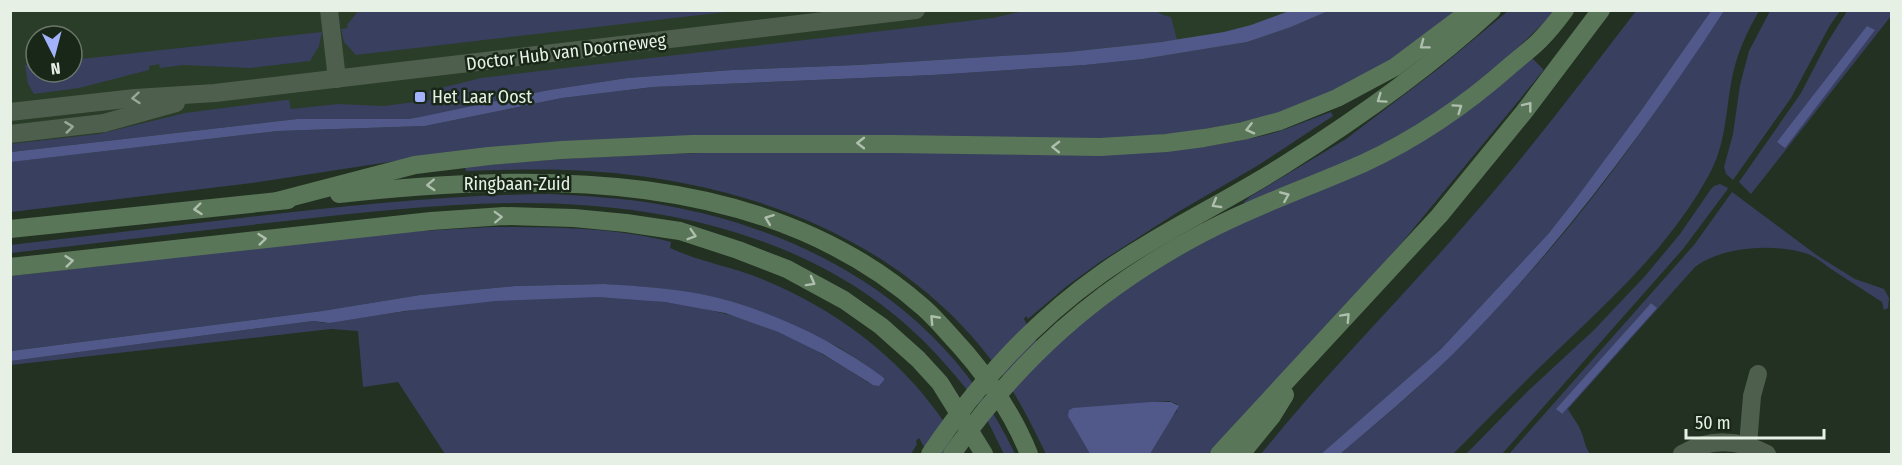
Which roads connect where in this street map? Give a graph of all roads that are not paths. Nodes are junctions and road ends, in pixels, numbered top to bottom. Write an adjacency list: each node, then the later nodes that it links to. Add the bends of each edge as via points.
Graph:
1 (329, 10): 8 (street)
2 (916, 10): 7 (street, Doctor Hub van Doorneweg)
3 (1471, 10): 12 (main road, one-way to 12, via 1395,67 1337,98 1280,121 1204,138 1100,147 692,144 562,150 415,165)
4 (1492, 10): 19 (main road, one-way to 19, via 1436,60 1345,124 1100,275 1042,322 1000,363)
5 (1565, 10): 18 (main road, one-way to 5, via 1010,379 1118,284 1202,233 1365,162 1435,124 1538,42)
6 (1601, 10): 15 (main road, one-way to 6, via 1439,216)
7 (774, 19): 8 (street, Doctor Hub van Doorneweg)
8 (337, 79): 9 (street, Doctor Hub van Doorneweg)
9 (215, 93): 10 (street, Doctor Hub van Doorneweg, one-way to 10); 11 (street, Doctor Hub van Doorneweg, one-way to 9, via 104,123)
10 (10, 112)
11 (10, 134)
12 (277, 201): 13 (main road, Ringbaan-Zuid, one-way to 13); 21 (main road, Ringbaan-Zuid, one-way to 12, via 1003,402 975,361 925,308 879,273 838,249 759,215 689,196 559,182 412,186)
13 (10, 229)
14 (10, 267): 20 (main road, Ringbaan-Zuid, one-way to 20, via 431,220 504,216 574,218 680,231 788,269 881,326 940,383)
15 (1306, 360): 22 (main road); 23 (main road, via 1272,416)
16 (1758, 374): 17 (street)
17 (1748, 445): 24 (street, via 1721,442 1692,447); 25 (street)
18 (956, 449)
19 (930, 454)
20 (984, 454)
21 (1029, 454)
22 (1219, 454)
23 (1240, 454)
24 (1682, 454)
25 (1767, 454)

